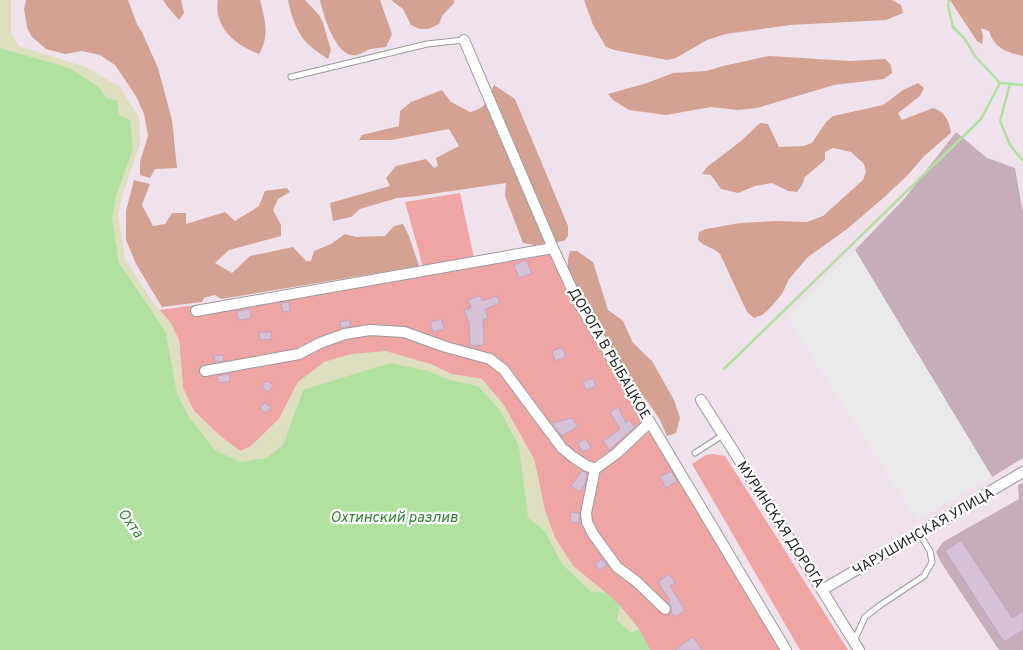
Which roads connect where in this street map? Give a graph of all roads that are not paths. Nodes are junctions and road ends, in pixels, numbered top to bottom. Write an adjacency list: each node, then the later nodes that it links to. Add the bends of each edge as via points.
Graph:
1 (464, 40): 2 (lane, via 427,44); 3 (street, ДОРОГА В РЫБАЦКОЕ)
2 (291, 77)
3 (553, 248): 4 (street); 7 (street, ДОРОГА В РЫБАЦКОЕ, via 577,300)
4 (196, 311)
5 (205, 371): 10 (street, via 299,354 345,334 370,330 404,332 490,360 504,370 562,448 573,458)
6 (701, 400): 8 (street, МУРИНСКАЯ ДОРОГА)
7 (650, 422): 10 (street); 16 (street, ДОРОГА В РЫБАЦКОЕ)
8 (724, 435): 9 (lane); 13 (street, МУРИНСКАЯ ДОРОГА)
9 (695, 453)
10 (595, 469): 14 (street, via 587,522 617,567)
11 (1023, 472): 12 (street, ЧАРУШИНСКАЯ УЛИЦА)
12 (919, 533): 13 (street, ЧАРУШИНСКАЯ УЛИЦА); 15 (lane, via 930,551 932,562 924,576 865,617)
13 (822, 590): 15 (street, МУРИНСКАЯ ДОРОГА)
14 (664, 609)
15 (857, 646)
16 (786, 650)

